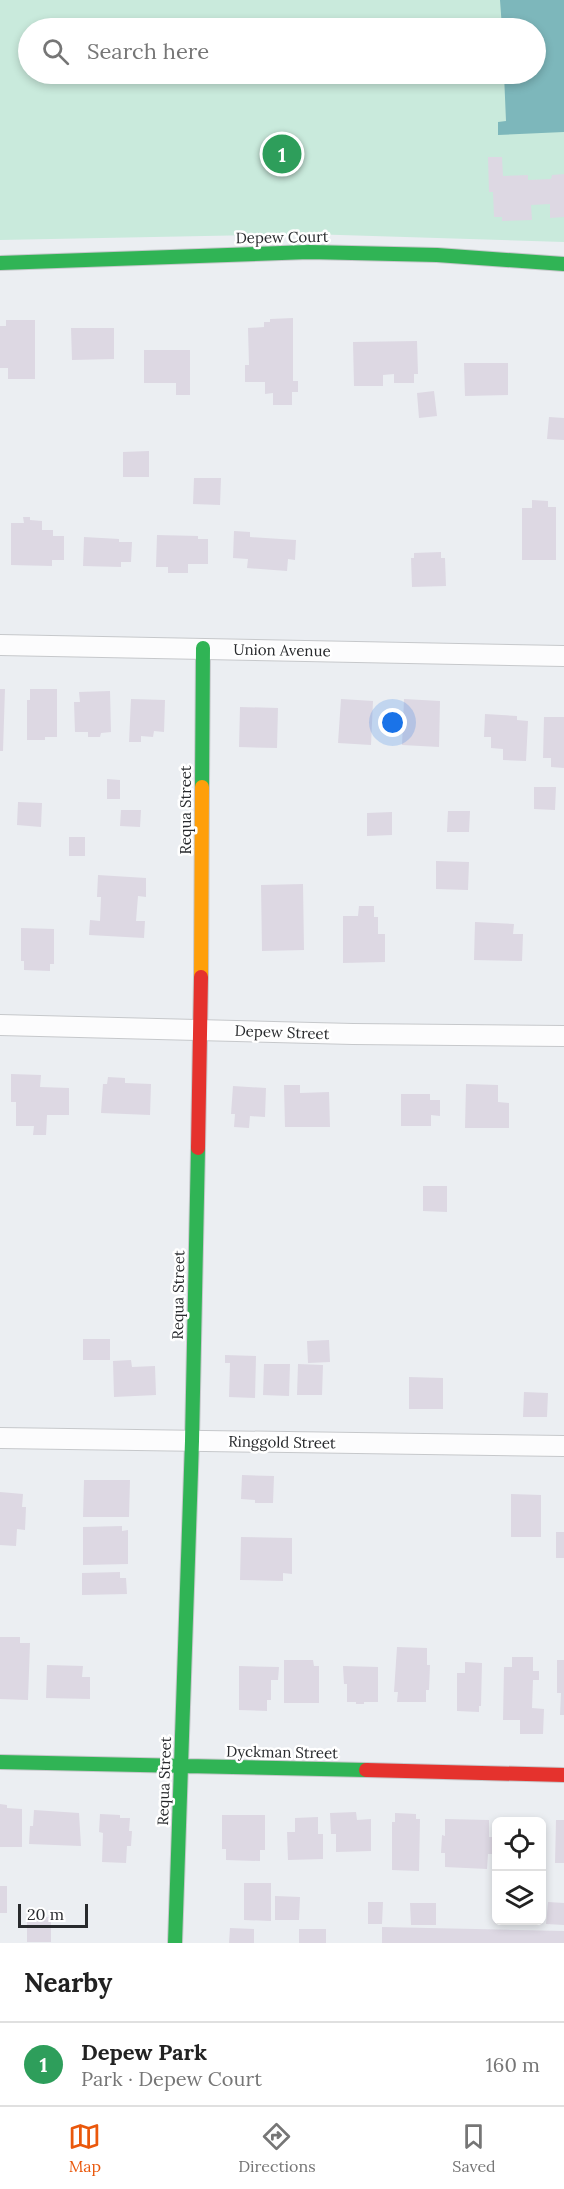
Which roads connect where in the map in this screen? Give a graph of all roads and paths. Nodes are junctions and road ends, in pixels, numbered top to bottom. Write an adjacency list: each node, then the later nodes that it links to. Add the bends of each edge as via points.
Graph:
1 (0, 263): 2 (street, Depew Court, via 309,252 437,255)
2 (564, 264)
3 (0, 645): 4 (street, Union Avenue)
4 (203, 648): 5 (street, Union Avenue); 7 (street, Requa Street)
5 (564, 656)
6 (0, 1024): 7 (street, Depew Street)
7 (201, 1029): 8 (street, Depew Street); 10 (street, Requa Street)
8 (564, 1036)
9 (0, 1438): 10 (street, Ringgold Street)
10 (192, 1441): 11 (street, Ringgold Street); 13 (street, Requa Street)
11 (564, 1446)
12 (0, 1762): 13 (street, Dyckman Street)
13 (181, 1766): 14 (street, Dyckman Street); 15 (street, Requa Street)
14 (564, 1775)
15 (175, 1943)

